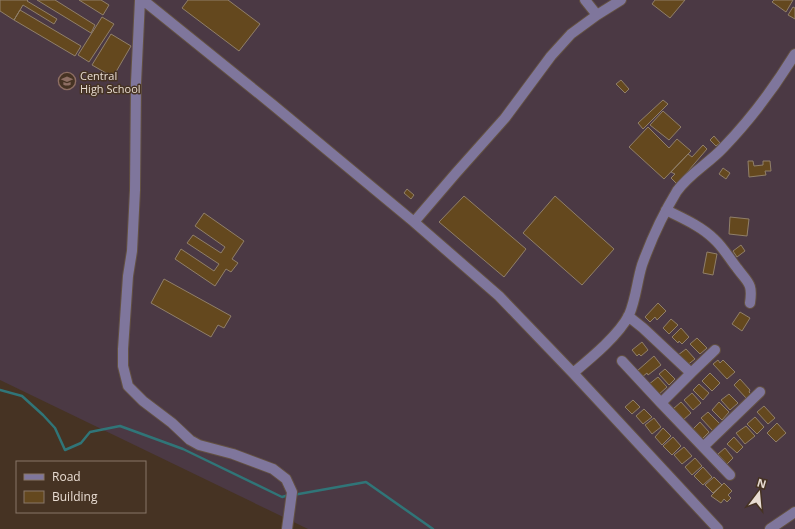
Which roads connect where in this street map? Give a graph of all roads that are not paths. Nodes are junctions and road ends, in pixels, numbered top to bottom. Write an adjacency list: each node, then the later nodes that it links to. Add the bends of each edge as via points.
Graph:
1 (141, 0): 7 (street); 19 (street, via 136,83 132,251 123,349 127,384 143,401 190,440 273,469 286,479 291,497)
2 (585, 0): 4 (street)
3 (621, 0): 4 (street)
4 (597, 15): 7 (street, via 572,34 551,56 505,118)
5 (795, 54): 6 (street, via 752,116 722,149 678,190)
6 (666, 210): 8 (street, via 715,239 747,279 750,286); 9 (street, via 642,266)
7 (414, 222): 12 (street, via 498,296)
8 (750, 303)
9 (628, 316): 12 (street, via 606,343); 13 (street)
10 (715, 350): 13 (street)
11 (622, 361): 15 (street)
12 (573, 373): 20 (street)
13 (691, 373): 15 (street)
14 (760, 392): 16 (street)
15 (661, 403): 16 (street)
16 (703, 447): 17 (street)
17 (730, 475)
18 (795, 512): 21 (street)
19 (287, 529)
20 (718, 529)
21 (770, 529)

